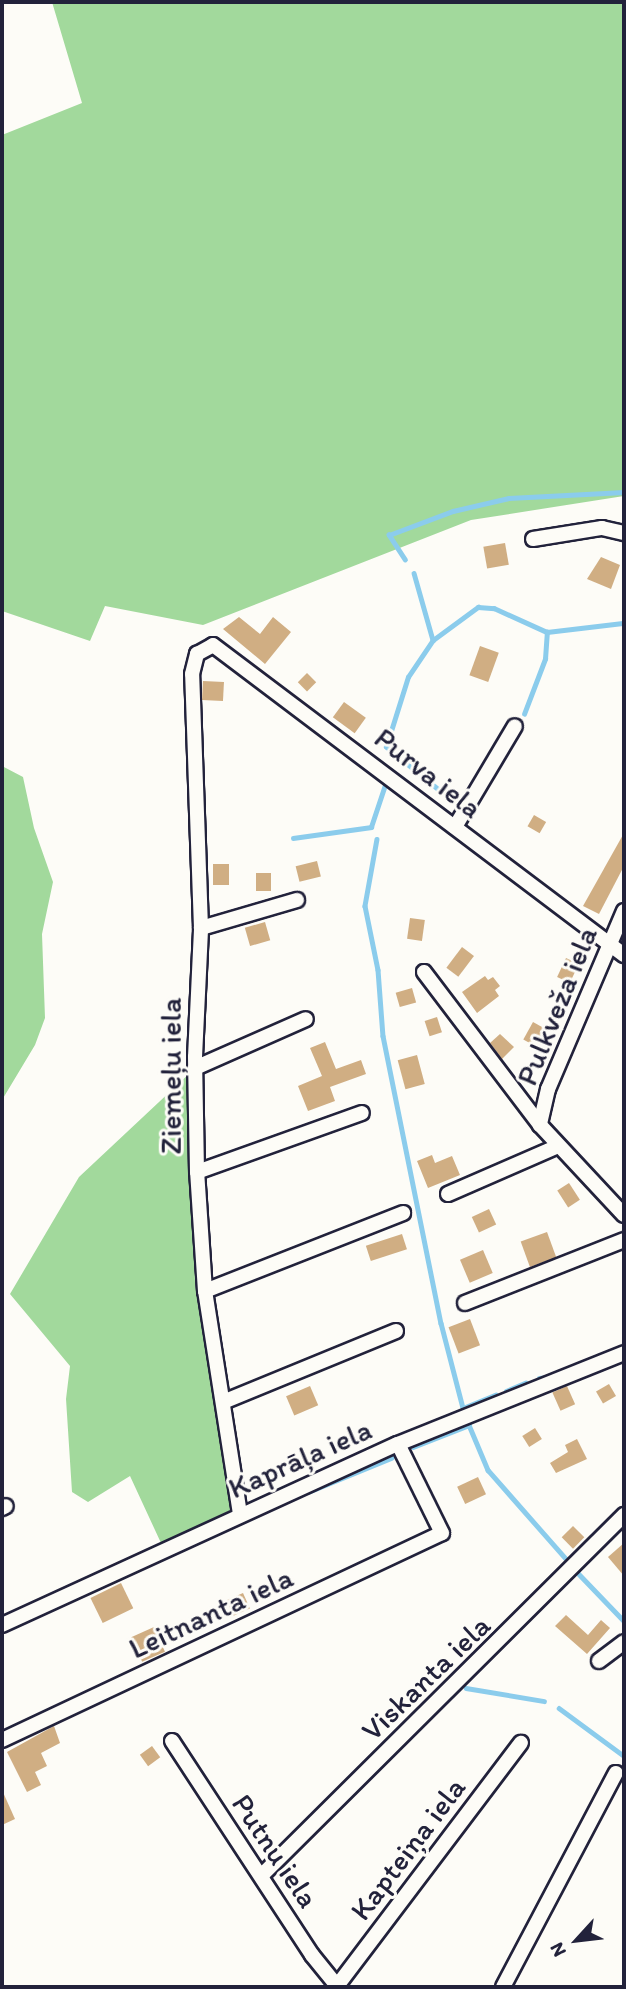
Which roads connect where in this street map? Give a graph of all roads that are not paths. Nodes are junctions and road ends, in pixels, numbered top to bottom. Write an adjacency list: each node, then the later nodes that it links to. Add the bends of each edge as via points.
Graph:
1 (624, 533): 2 (street, via 601,528)
2 (533, 539)
3 (213, 645): 5 (street, Purva iela); 8 (street, Ziemeļu iela, via 197,654 192,674)
4 (515, 726): 5 (street)
5 (455, 827): 9 (street, Purva iela)
6 (296, 900): 8 (street)
7 (624, 911): 9 (street, Pulkveža iela)
8 (201, 928): 13 (street, Ziemeļu iela)
9 (609, 946): 10 (street, Purva iela); 15 (street, Pulkveža iela, via 548,1089)
10 (624, 955)
11 (424, 972): 15 (street)
12 (306, 1019): 13 (street)
13 (195, 1068): 17 (street, Ziemeļu iela)
14 (362, 1113): 17 (street)
15 (540, 1125): 16 (street, Pulkveža iela)
16 (556, 1147): 18 (street); 20 (street, Pulkveža iela)
17 (197, 1172): 22 (street, Ziemeļu iela)
18 (448, 1194)
19 (403, 1213): 22 (street)
20 (624, 1215)
21 (624, 1240): 23 (street)
22 (205, 1291): 26 (street, Ziemeļu iela)
23 (465, 1303)
24 (396, 1331): 26 (street)
25 (624, 1353): 27 (street, Kaprāļa iela)
26 (223, 1402): 28 (street, Ziemeļu iela)
27 (398, 1444): 28 (street, Kaprāļa iela); 33 (street, Leitnanta iela, via 442,1533)
28 (240, 1514): 30 (street, Kaprāļa iela)
29 (624, 1515): 37 (street, Viskanta iela)
30 (2, 1625)
31 (624, 1642): 32 (street)
32 (599, 1661)
33 (2, 1740)
34 (172, 1741): 37 (street, Putnu iela)
35 (521, 1743): 38 (street, Kapteiņa iela)
36 (616, 1773): 39 (street)
37 (262, 1875): 38 (street, Putnu iela, via 312,1955)
38 (338, 1986)
39 (503, 1987)

